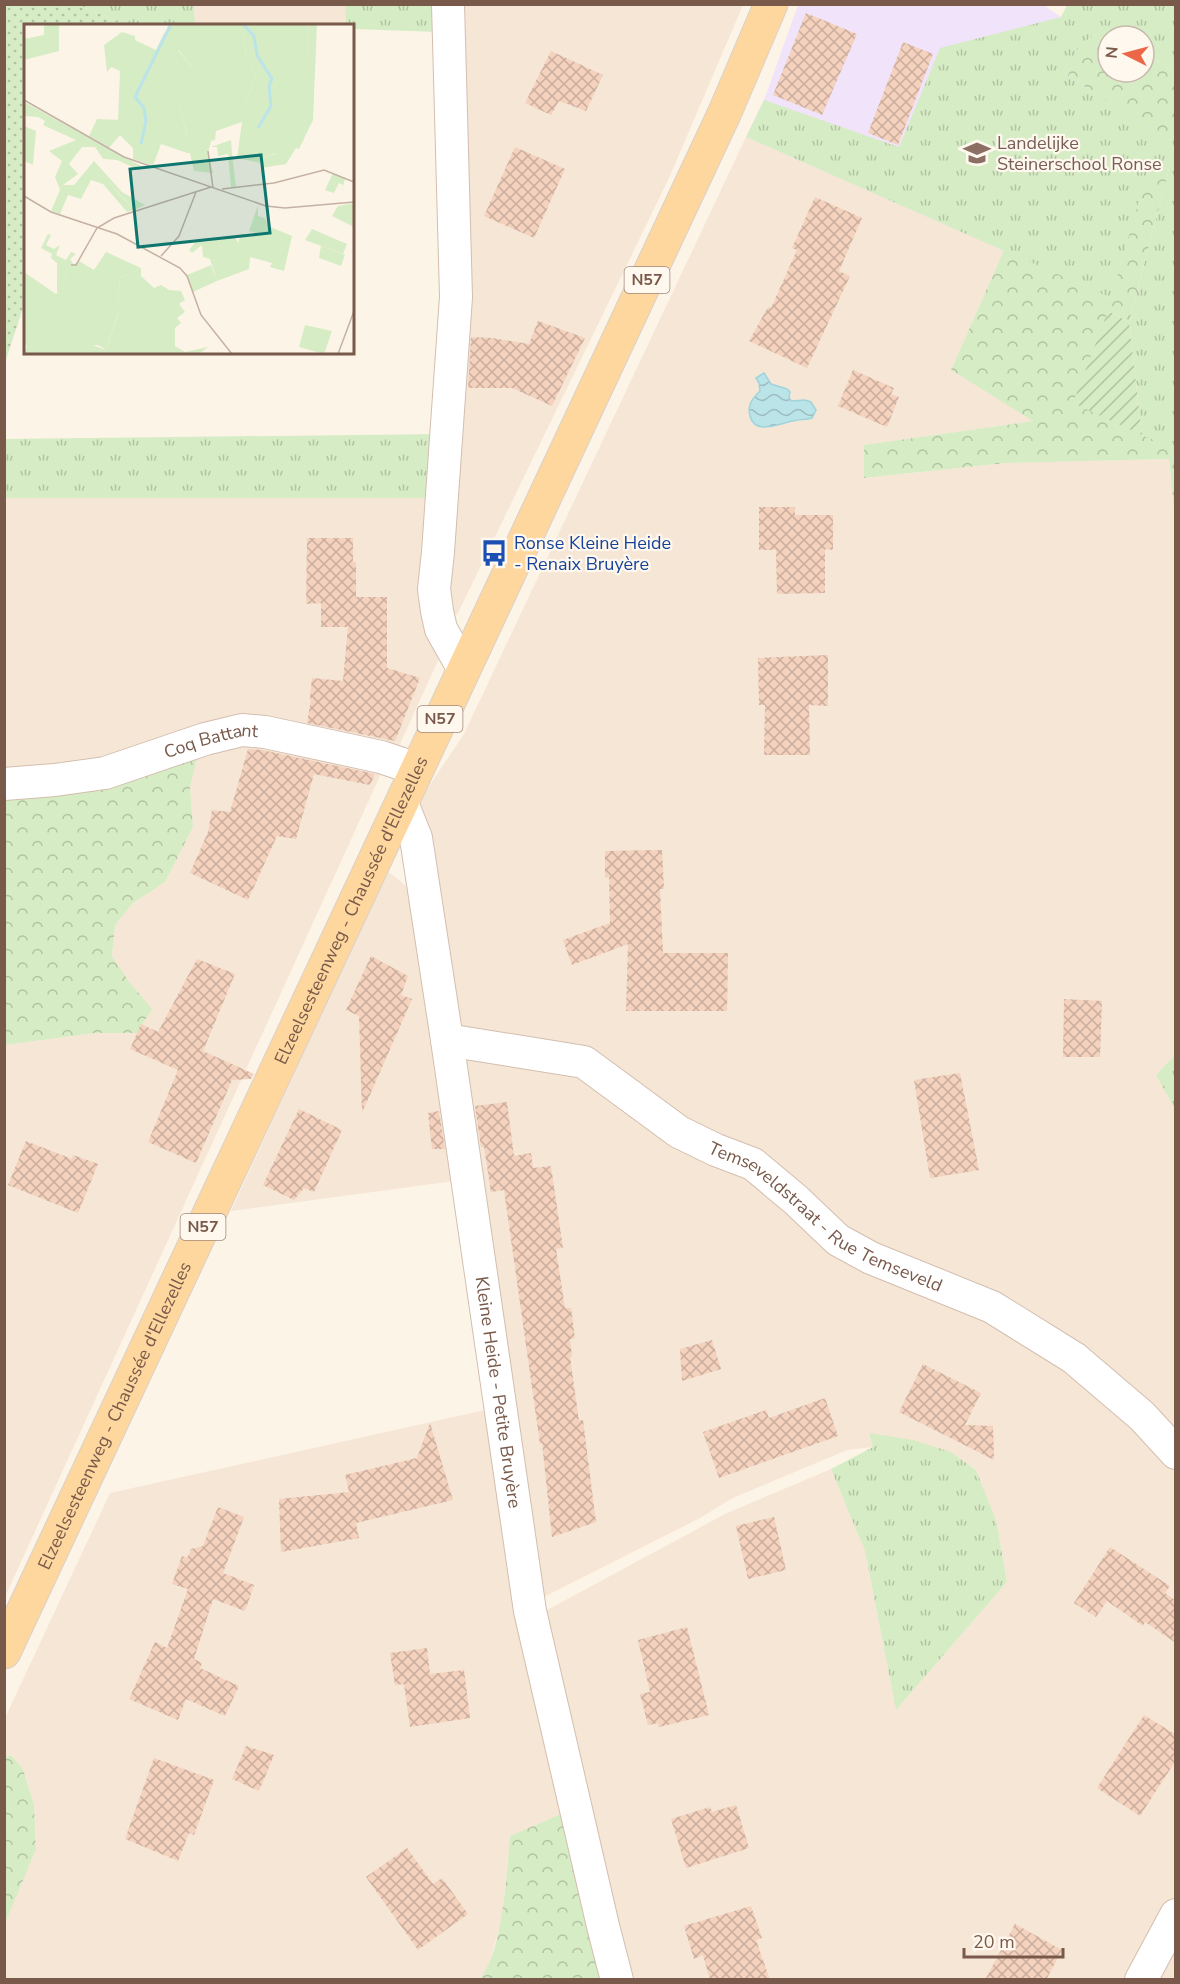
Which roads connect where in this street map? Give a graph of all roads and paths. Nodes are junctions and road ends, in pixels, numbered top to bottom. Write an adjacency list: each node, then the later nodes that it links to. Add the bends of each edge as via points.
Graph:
1 (448, 4): 3 (street, via 456,297 434,589 441,629)
2 (771, 4): 3 (main road, Elzeelsesteenweg - Chaussée d'Ellezelles / N57, via 725,112)
3 (464, 670): 4 (main road, Elzeelsesteenweg - Chaussée d'Ellezelles / N57)
4 (417, 769): 5 (street, Coq Battant, via 381,757 242,729 105,773); 6 (main road, Elzeelsesteenweg - Chaussée d'Ellezelles / N57)
5 (4, 784)
6 (402, 803): 7 (street, Kleine Heide - Petite Bruyère, via 416,838); 9 (main road, Elzeelsesteenweg - Chaussée d'Ellezelles / N57)
7 (447, 1040): 8 (street, Temseveldstraat - Rue Temseveld, via 584,1062 679,1132 753,1164 838,1240 871,1258 992,1307 1074,1358 1142,1416); 11 (street, Kleine Heide - Petite Bruyère, via 530,1611)
8 (1176, 1453)
9 (4, 1652)
10 (1176, 1915): 12 (street)
11 (617, 1980)
12 (1141, 1980)

